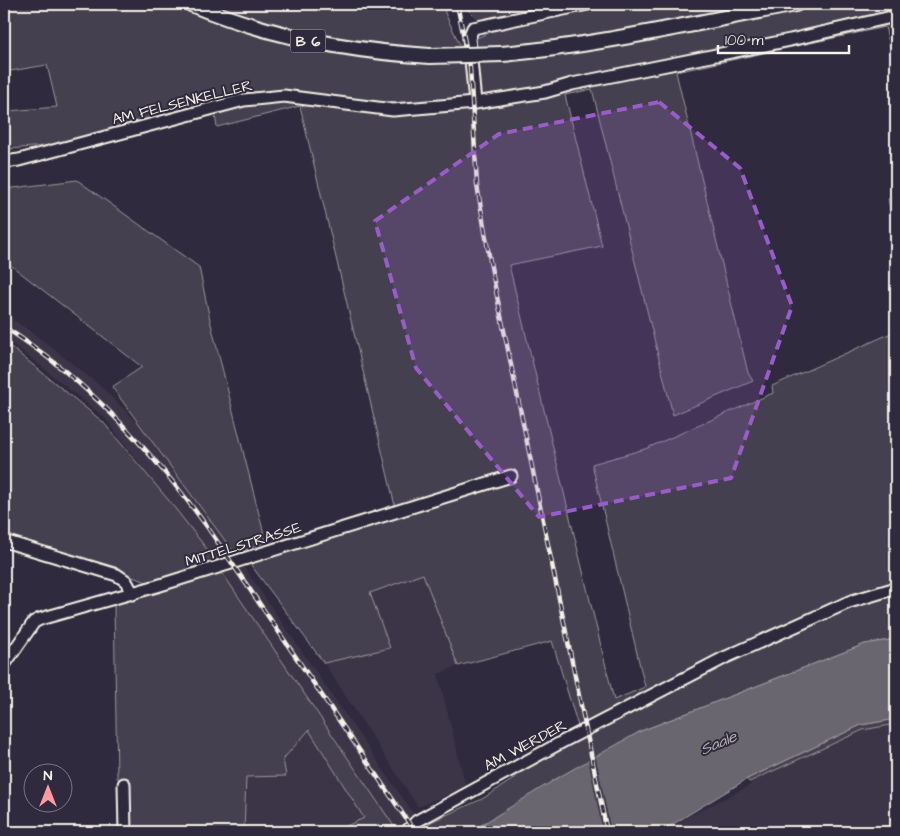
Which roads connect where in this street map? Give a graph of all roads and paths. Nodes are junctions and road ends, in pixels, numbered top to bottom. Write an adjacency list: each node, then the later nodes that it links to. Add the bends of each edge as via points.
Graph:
1 (191, 4): 3 (main road, B 6, bridge, via 263,30 312,42 430,56 543,50)
2 (588, 4): 5 (street, via 473,28 469,38)
3 (796, 4)
4 (896, 16): 5 (street, AM FELSENKELLER, via 544,92)
5 (475, 103): 6 (street, AM FELSENKELLER, via 392,110 284,96 260,97)
6 (4, 162)
7 (511, 476): 10 (street, MITTELSTRASSE)
8 (4, 541): 10 (street, via 113,574 126,581)
9 (896, 588): 14 (street, AM WERDER, via 849,602 724,658 417,821)
10 (133, 594): 11 (street, MITTELSTRASSE, via 34,622)
11 (4, 665)
12 (124, 784): 13 (street)
13 (125, 832)
14 (406, 832)

